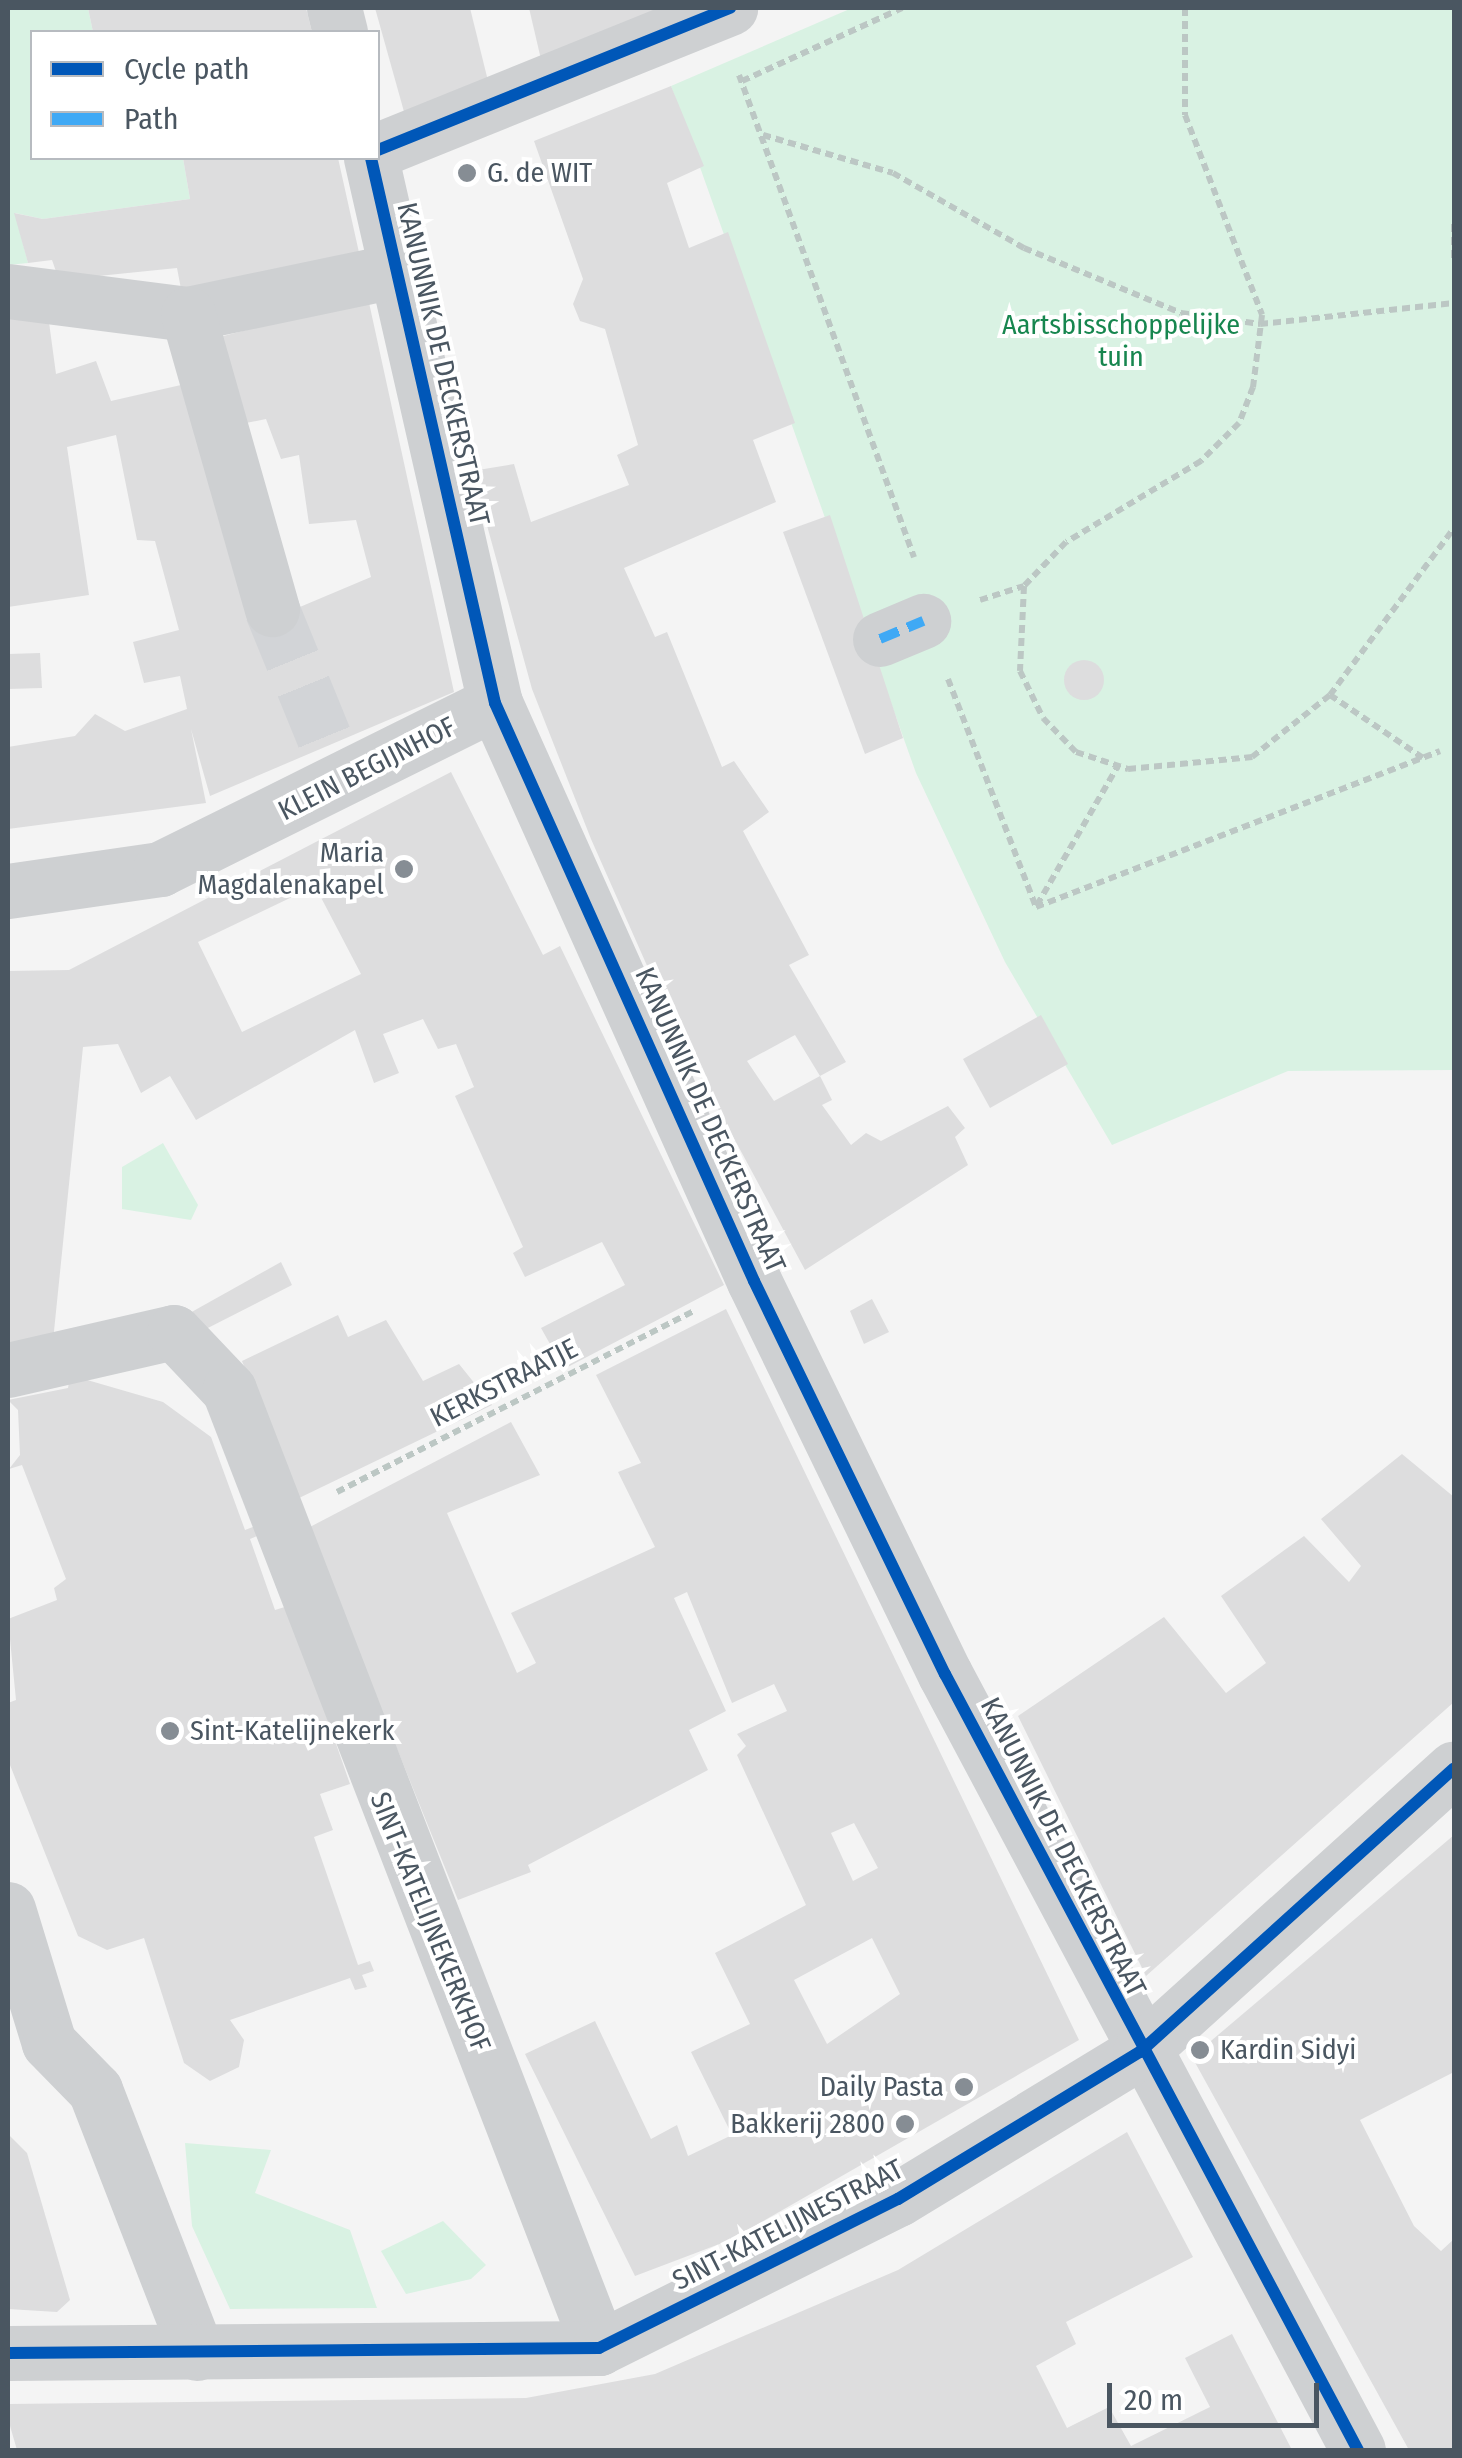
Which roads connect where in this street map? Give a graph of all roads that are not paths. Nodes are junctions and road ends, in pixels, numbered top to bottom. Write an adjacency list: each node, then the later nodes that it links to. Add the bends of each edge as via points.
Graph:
1 (724, 10): 2 (street)
2 (380, 149)
3 (371, 160): 4 (street, KANUNNIK DE DECKERSTRAAT)
4 (394, 271): 6 (street); 8 (street, KANUNNIK DE DECKERSTRAAT)
5 (8, 291): 6 (street)
6 (188, 314): 7 (street)
7 (272, 610)
8 (496, 703): 9 (street, KLEIN BEGIJNHOF, via 160,869); 13 (street, KANUNNIK DE DECKERSTRAAT, via 754,1281)
9 (8, 892)
10 (8, 1370): 14 (street, SINT-KATELIJNEKERKHOF, via 174,1332 228,1390 274,1524)
11 (1454, 1768): 13 (street, SINT-KATELIJNESTRAAT)
12 (8, 1909): 16 (street, via 49,2043 95,2090)
13 (1140, 2052): 14 (street, SINT-KATELIJNESTRAAT, via 898,2199); 17 (street, KANUNNIK DE DECKERSTRAAT)
14 (599, 2348): 16 (street, SINT-KATELIJNESTRAAT)
15 (8, 2353): 16 (street, SINT-KATELIJNESTRAAT)
16 (197, 2353)
17 (1358, 2450)

